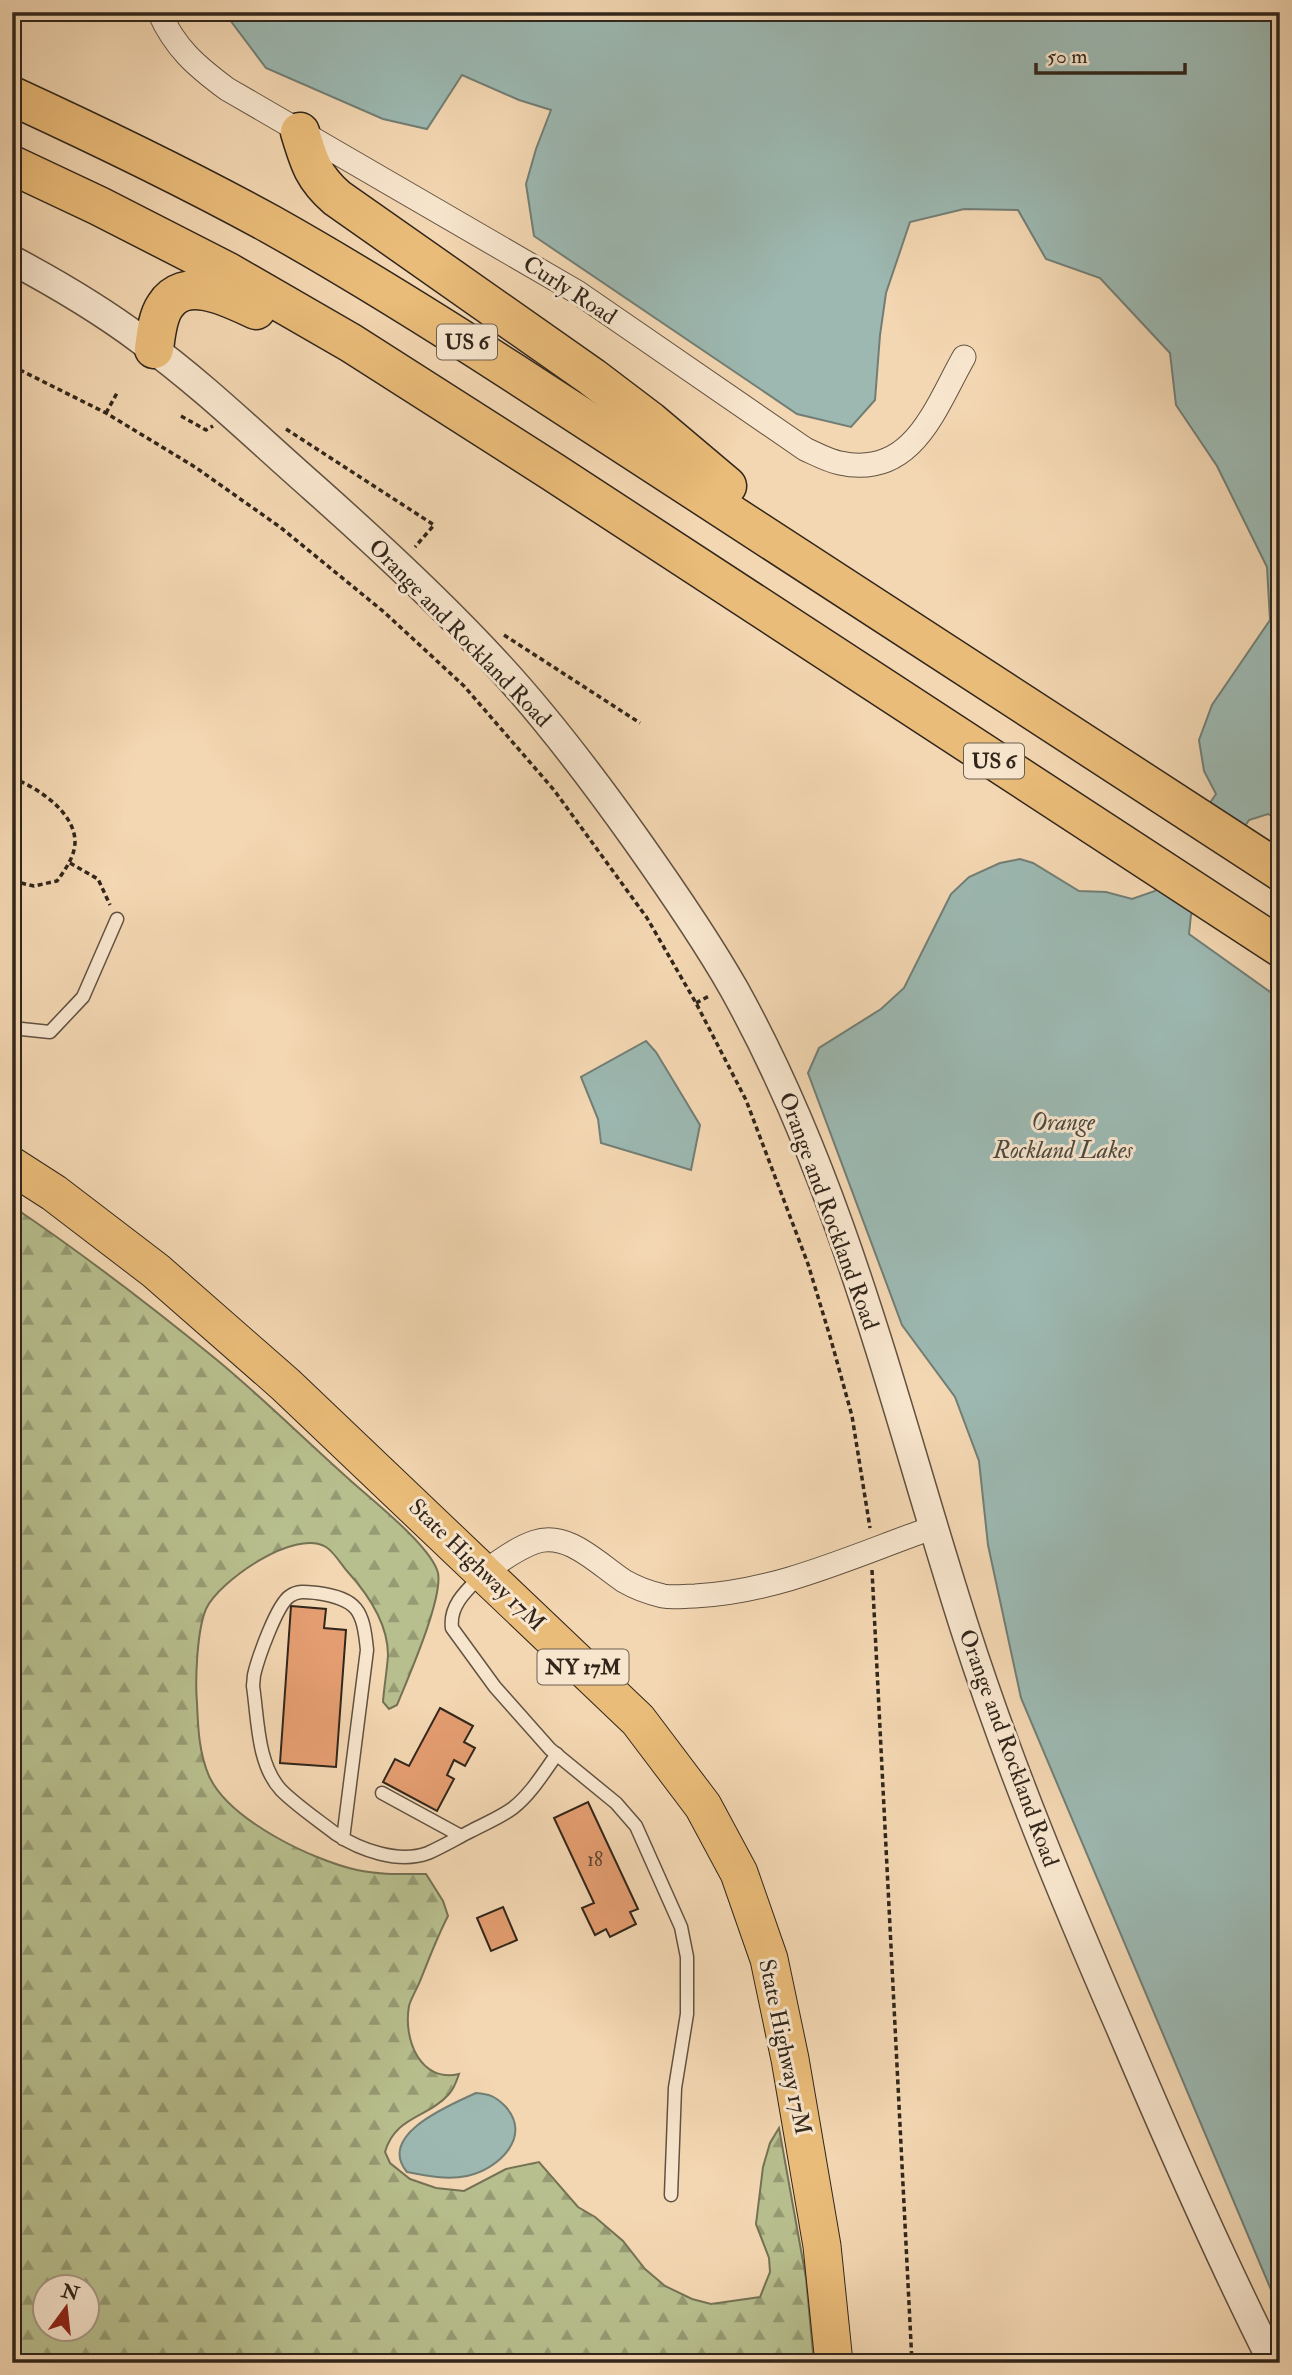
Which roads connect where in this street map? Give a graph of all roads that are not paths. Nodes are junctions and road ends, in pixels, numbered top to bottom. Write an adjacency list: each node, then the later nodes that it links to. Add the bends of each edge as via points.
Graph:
1 (159, 12): 3 (street, Curly Road, via 168,34 193,63)
2 (12, 96): 9 (highway, US 6, via 214,195 391,295)
3 (300, 132): 7 (street, Curly Road, via 577,292 805,449 839,463 870,466 894,459 917,440); 9 (highway, via 312,171 337,198 621,399 751,505 814,548)
4 (12, 165): 8 (highway, US 6, via 162,237 262,292)
5 (12, 260): 6 (street, Orange and Rockland Road)
6 (154, 349): 8 (highway, via 160,316 169,300 183,291 215,293 271,318 422,407); 15 (street, Orange and Rockland Road, via 351,522 485,651 587,771 671,889 757,1032 821,1179)
7 (964, 356)
8 (553, 472): 12 (highway, US 6)
9 (901, 625): 10 (highway, US 6)
10 (1267, 863)
11 (117, 919): 13 (lane, via 83,998 50,1032)
12 (1280, 947)
13 (12, 1028)
14 (12, 1166): 16 (main road, State Highway 17M / NY 17M, via 156,1271 286,1385)
15 (935, 1527): 16 (street, via 786,1581 713,1595 666,1597 647,1591 556,1539 536,1542); 23 (street, Orange and Rockland Road, via 966,1631 1055,1876 1186,2180)
16 (484, 1572): 17 (lane, via 457,1603 452,1629 495,1687); 22 (main road, State Highway 17M / NY 17M, via 638,1720 703,1806 739,1873 769,1959 790,2059 822,2246)
17 (557, 1754): 19 (lane, via 511,1810); 21 (lane, via 616,1803 636,1826 686,1944 687,2014 675,2088)
18 (382, 1793): 19 (lane)
19 (461, 1836): 20 (lane, via 426,1854 409,1856 369,1852)
20 (343, 1839): 20 (lane, via 281,1790 262,1749 254,1675 282,1603 295,1593 346,1599 363,1624 366,1662)
21 (671, 2195)
22 (834, 2363)
23 (1273, 2363)

